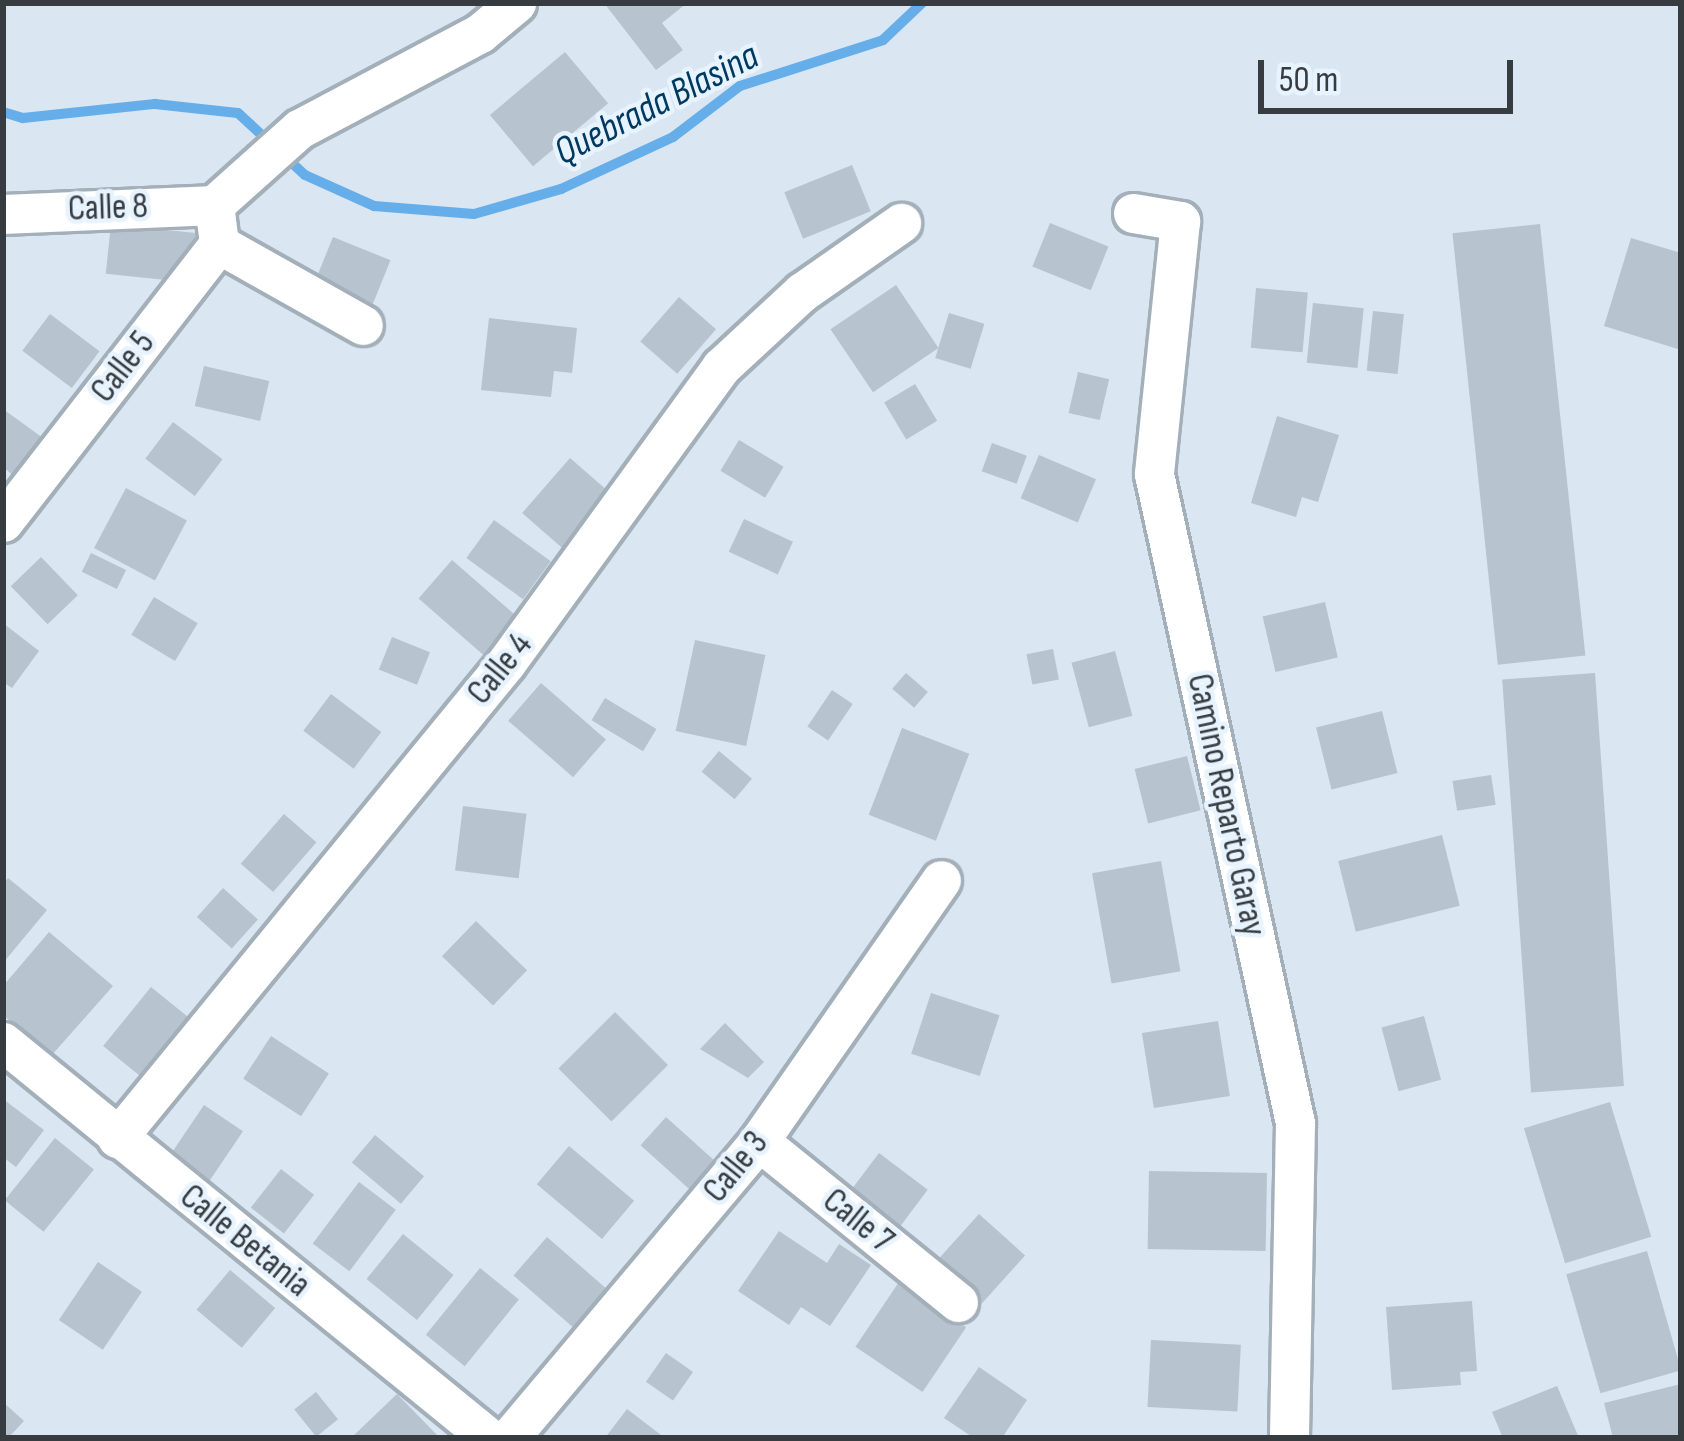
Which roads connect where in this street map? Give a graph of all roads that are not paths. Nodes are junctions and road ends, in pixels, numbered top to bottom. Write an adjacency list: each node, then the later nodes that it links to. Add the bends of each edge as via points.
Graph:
1 (516, 3): 2 (street, via 480,33 294,134)
2 (214, 205): 4 (street, Calle 8); 6 (street)
3 (1133, 213): 16 (street, Camino Reparto Garay, via 1180,221 1154,474 1295,1123)
4 (3, 214)
5 (902, 223): 11 (street, Calle 4, via 802,292 721,367 506,663)
6 (219, 244): 7 (street); 8 (street, Calle 5)
7 (363, 326)
8 (3, 522)
9 (941, 880): 12 (street, Calle 3)
10 (3, 1042): 11 (street, Calle Betania)
11 (117, 1138): 14 (street, Calle Betania)
12 (759, 1141): 13 (street, Calle 7); 15 (street, Calle 3)
13 (958, 1302)
14 (490, 1438)
15 (509, 1438)
16 (1289, 1438)

